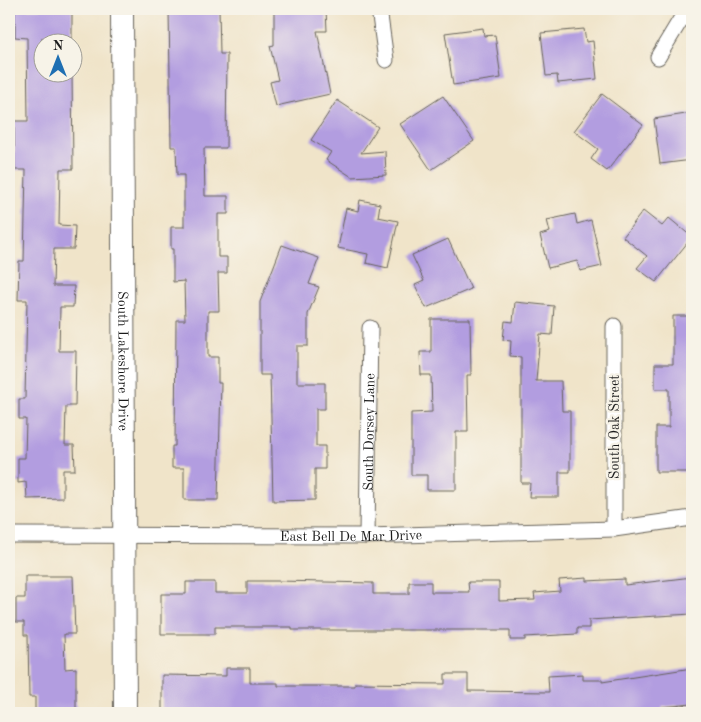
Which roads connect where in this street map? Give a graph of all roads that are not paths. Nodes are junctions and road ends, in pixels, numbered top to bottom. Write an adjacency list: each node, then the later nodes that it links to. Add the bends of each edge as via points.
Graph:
1 (122, 9): 11 (street, South Lakeshore Drive)
2 (379, 9): 5 (street)
3 (687, 9): 4 (street)
4 (658, 57)
5 (386, 60)
6 (614, 326): 9 (street, South Oak Street)
7 (370, 328): 12 (street, South Dorsey Lane)
8 (692, 518): 9 (street, East Bell De Mar Drive)
9 (614, 529): 12 (street, East Bell De Mar Drive)
10 (9, 535): 11 (street, East Bell De Mar Drive)
11 (124, 536): 12 (street, East Bell De Mar Drive); 13 (street, South Lakeshore Drive)
12 (368, 536)
13 (125, 713)

